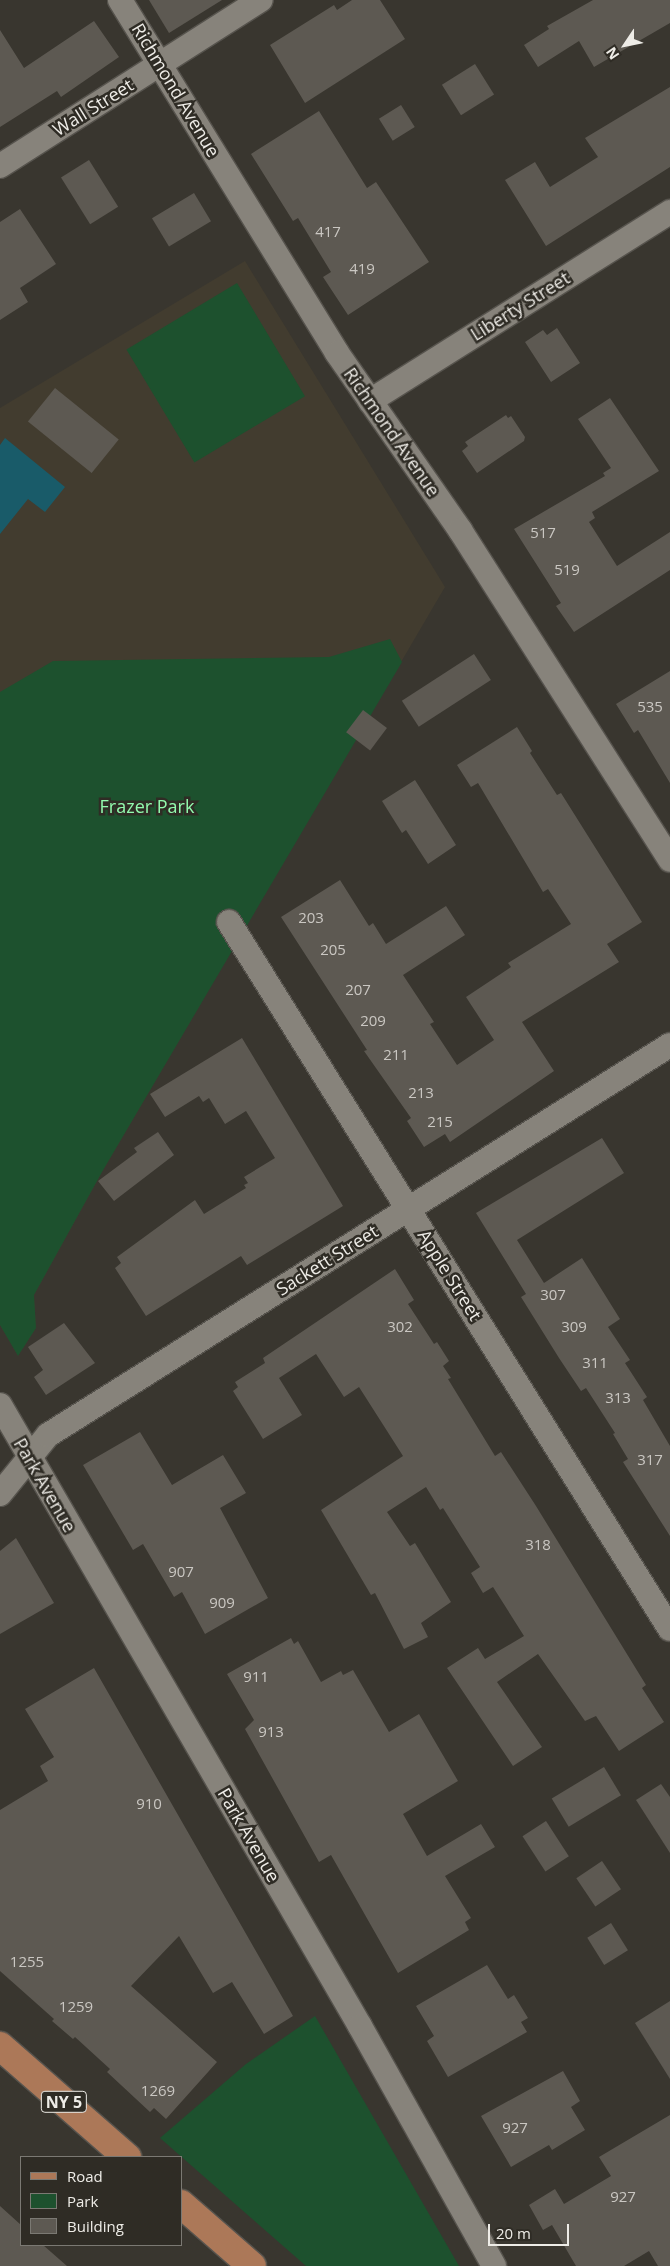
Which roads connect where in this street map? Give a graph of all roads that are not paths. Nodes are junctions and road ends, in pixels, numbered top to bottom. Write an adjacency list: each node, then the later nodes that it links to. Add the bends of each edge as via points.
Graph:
1 (120, 0): 3 (street, Richmond Avenue)
2 (261, 0): 3 (street, Wall Street)
3 (160, 65): 4 (street, Wall Street); 6 (street, Richmond Avenue, via 337,353)
4 (0, 166)
5 (670, 212): 6 (street, Liberty Street)
6 (370, 401): 7 (street, Richmond Avenue, via 460,530)
7 (670, 860)
8 (229, 922): 10 (street, Apple Street)
9 (670, 1045): 10 (street, Sackett Street)
10 (408, 1208): 12 (street, Sackett Street, via 48,1435); 14 (street, Apple Street)
11 (0, 1405): 12 (street, Park Avenue)
12 (28, 1456): 13 (street, Sackett Street); 19 (street, Park Avenue, via 360,2026)
13 (0, 1494)
14 (670, 1629)
15 (0, 2046): 16 (main road, NY 5)
16 (126, 2156)
17 (182, 2205): 18 (main road)
18 (252, 2266)
19 (494, 2266)

